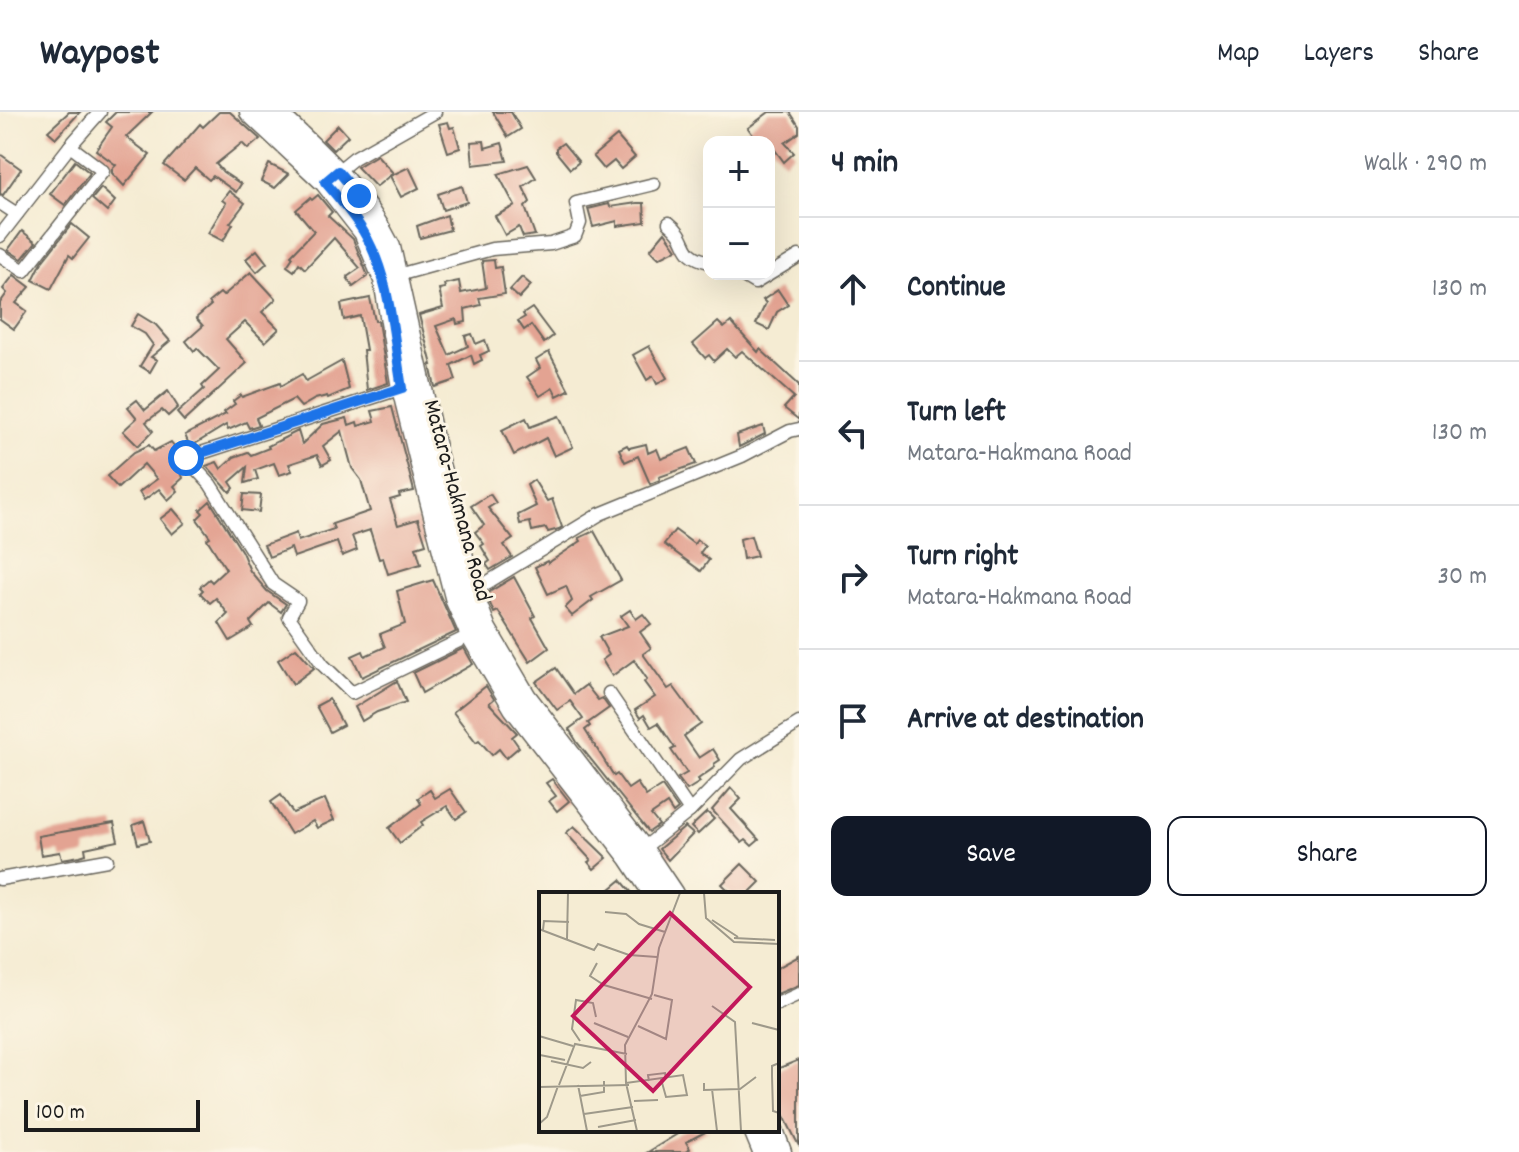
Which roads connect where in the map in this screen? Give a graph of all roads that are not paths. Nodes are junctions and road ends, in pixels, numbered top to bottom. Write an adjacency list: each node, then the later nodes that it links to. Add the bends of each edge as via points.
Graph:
1 (100, 112): 5 (street)
2 (250, 112): 6 (main road, Matara-Hakmana Road)
3 (275, 112): 6 (main road, Matara-Hakmana Road)
4 (435, 112): 6 (street)
5 (70, 146): 9 (street); 12 (street, via 103,171 24,271)
6 (332, 176): 16 (main road, Matara-Hakmana Road, via 378,223); 17 (main road, Matara-Hakmana Road, via 384,280)
7 (654, 184): 16 (street, via 576,203 580,223 575,236 551,244 492,249)
8 (0, 203): 9 (street)
9 (17, 214): 11 (street)
10 (669, 223): 14 (street, via 682,233 693,258)
11 (0, 236)
12 (0, 255)
13 (799, 256): 15 (street)
14 (703, 260)
15 (775, 271)
16 (398, 275): 19 (main road, Matara-Hakmana Road)
17 (402, 388): 19 (main road, Matara-Hakmana Road); 20 (street, via 186,458 233,517 273,584 298,601 289,617 323,665 352,693)
18 (799, 429): 19 (street, via 600,514)
19 (464, 596): 20 (main road, Matara-Hakmana Road); 24 (main road, Matara-Hakmana Road, via 526,697)
20 (471, 635): 24 (main road, Matara-Hakmana Road, via 514,708)
21 (609, 693): 23 (street)
22 (799, 723): 23 (street, via 741,759)
23 (690, 811): 24 (street)
24 (636, 853): 27 (main road, Matara-Hakmana Road); 28 (main road, Matara-Hakmana Road)
25 (107, 860): 26 (street)
26 (0, 879)
27 (653, 892)
28 (671, 892)
29 (799, 994): 30 (street)
30 (779, 1003)
31 (755, 1132): 33 (main road)
32 (774, 1132): 34 (main road)
33 (763, 1152)
34 (781, 1152)

